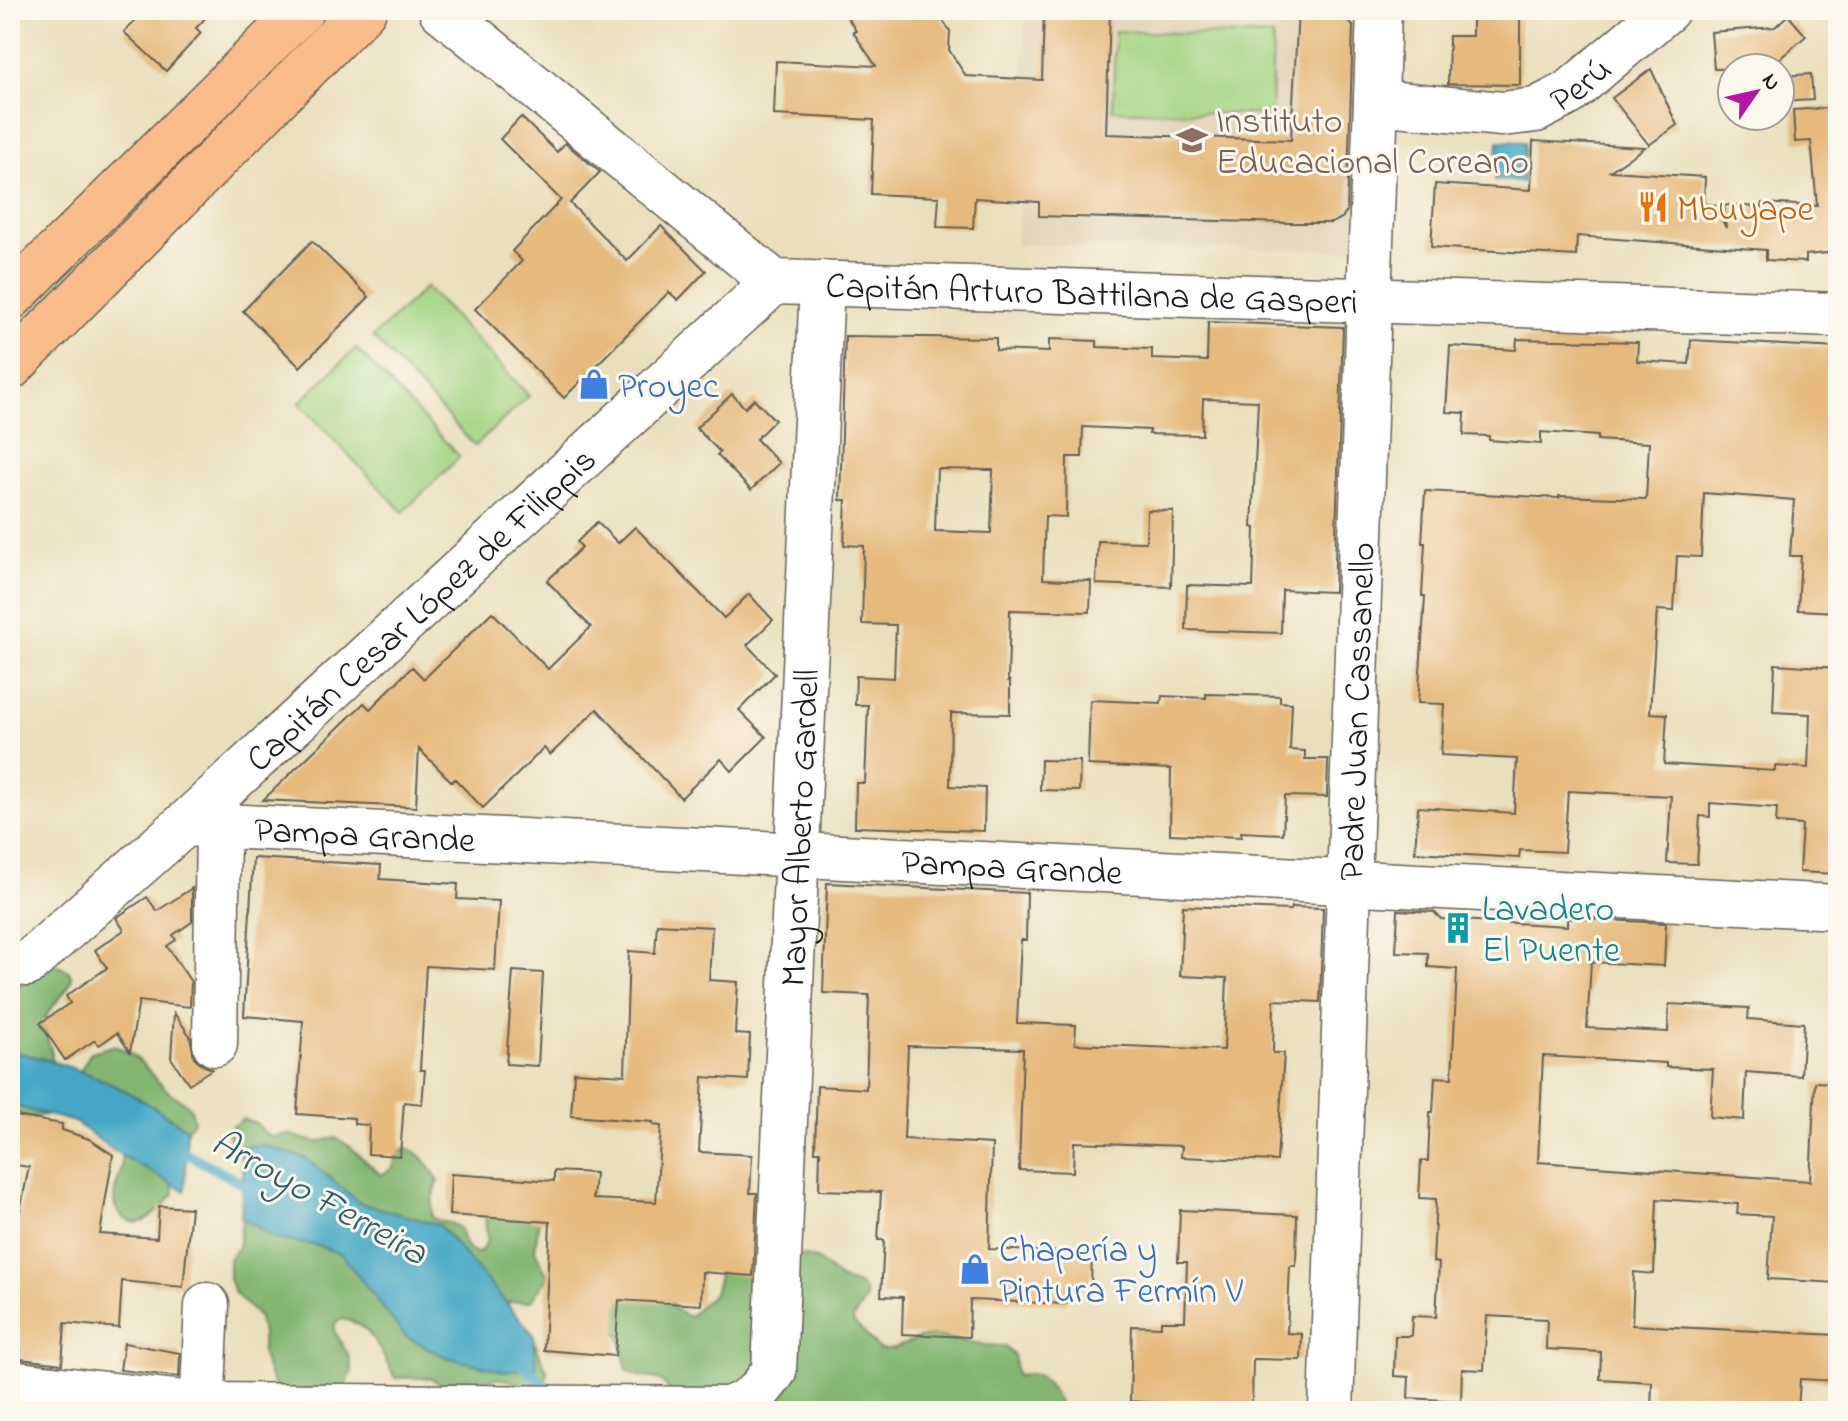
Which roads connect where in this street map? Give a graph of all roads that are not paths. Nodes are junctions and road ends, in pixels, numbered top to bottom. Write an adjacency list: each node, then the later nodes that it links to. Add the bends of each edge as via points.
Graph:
1 (302, 10): 9 (main road)
2 (364, 10): 12 (main road)
3 (441, 10): 7 (street, Capitán Arturo Battilana de Gasperi)
4 (1379, 10): 6 (street, Padre Juan Cassanello)
5 (1667, 10): 6 (street, Perú, via 1569,93 1536,110 1502,114)
6 (1376, 102): 10 (street, Padre Juan Cassanello)
7 (774, 282): 8 (street, Capitán Arturo Battilana de Gasperi); 13 (street, Capitán Cesar López de Filippis)
8 (822, 283): 10 (street, Capitán Arturo Battilana de Gasperi); 14 (street, Mayor Alberto Gardell)
9 (10, 298)
10 (1370, 300): 11 (street, Capitán Arturo Battilana de Gasperi); 15 (street, Padre Juan Cassanello)
11 (1838, 315)
12 (10, 368)
13 (202, 825): 14 (street, Pampa Grande); 17 (street, Capitán Cesar López de Filippis); 18 (street)
14 (795, 855): 15 (street, Pampa Grande); 22 (street, Mayor Alberto Gardell, via 774,1371 758,1394 727,1409)
15 (1350, 882): 16 (street, Pampa Grande); 23 (street, Padre Juan Cassanello)
16 (1838, 907)
17 (27, 964)
18 (215, 1044)
19 (207, 1305): 21 (street)
20 (10, 1383): 21 (street)
21 (202, 1408): 22 (street)
22 (622, 1410)
23 (1331, 1411)

